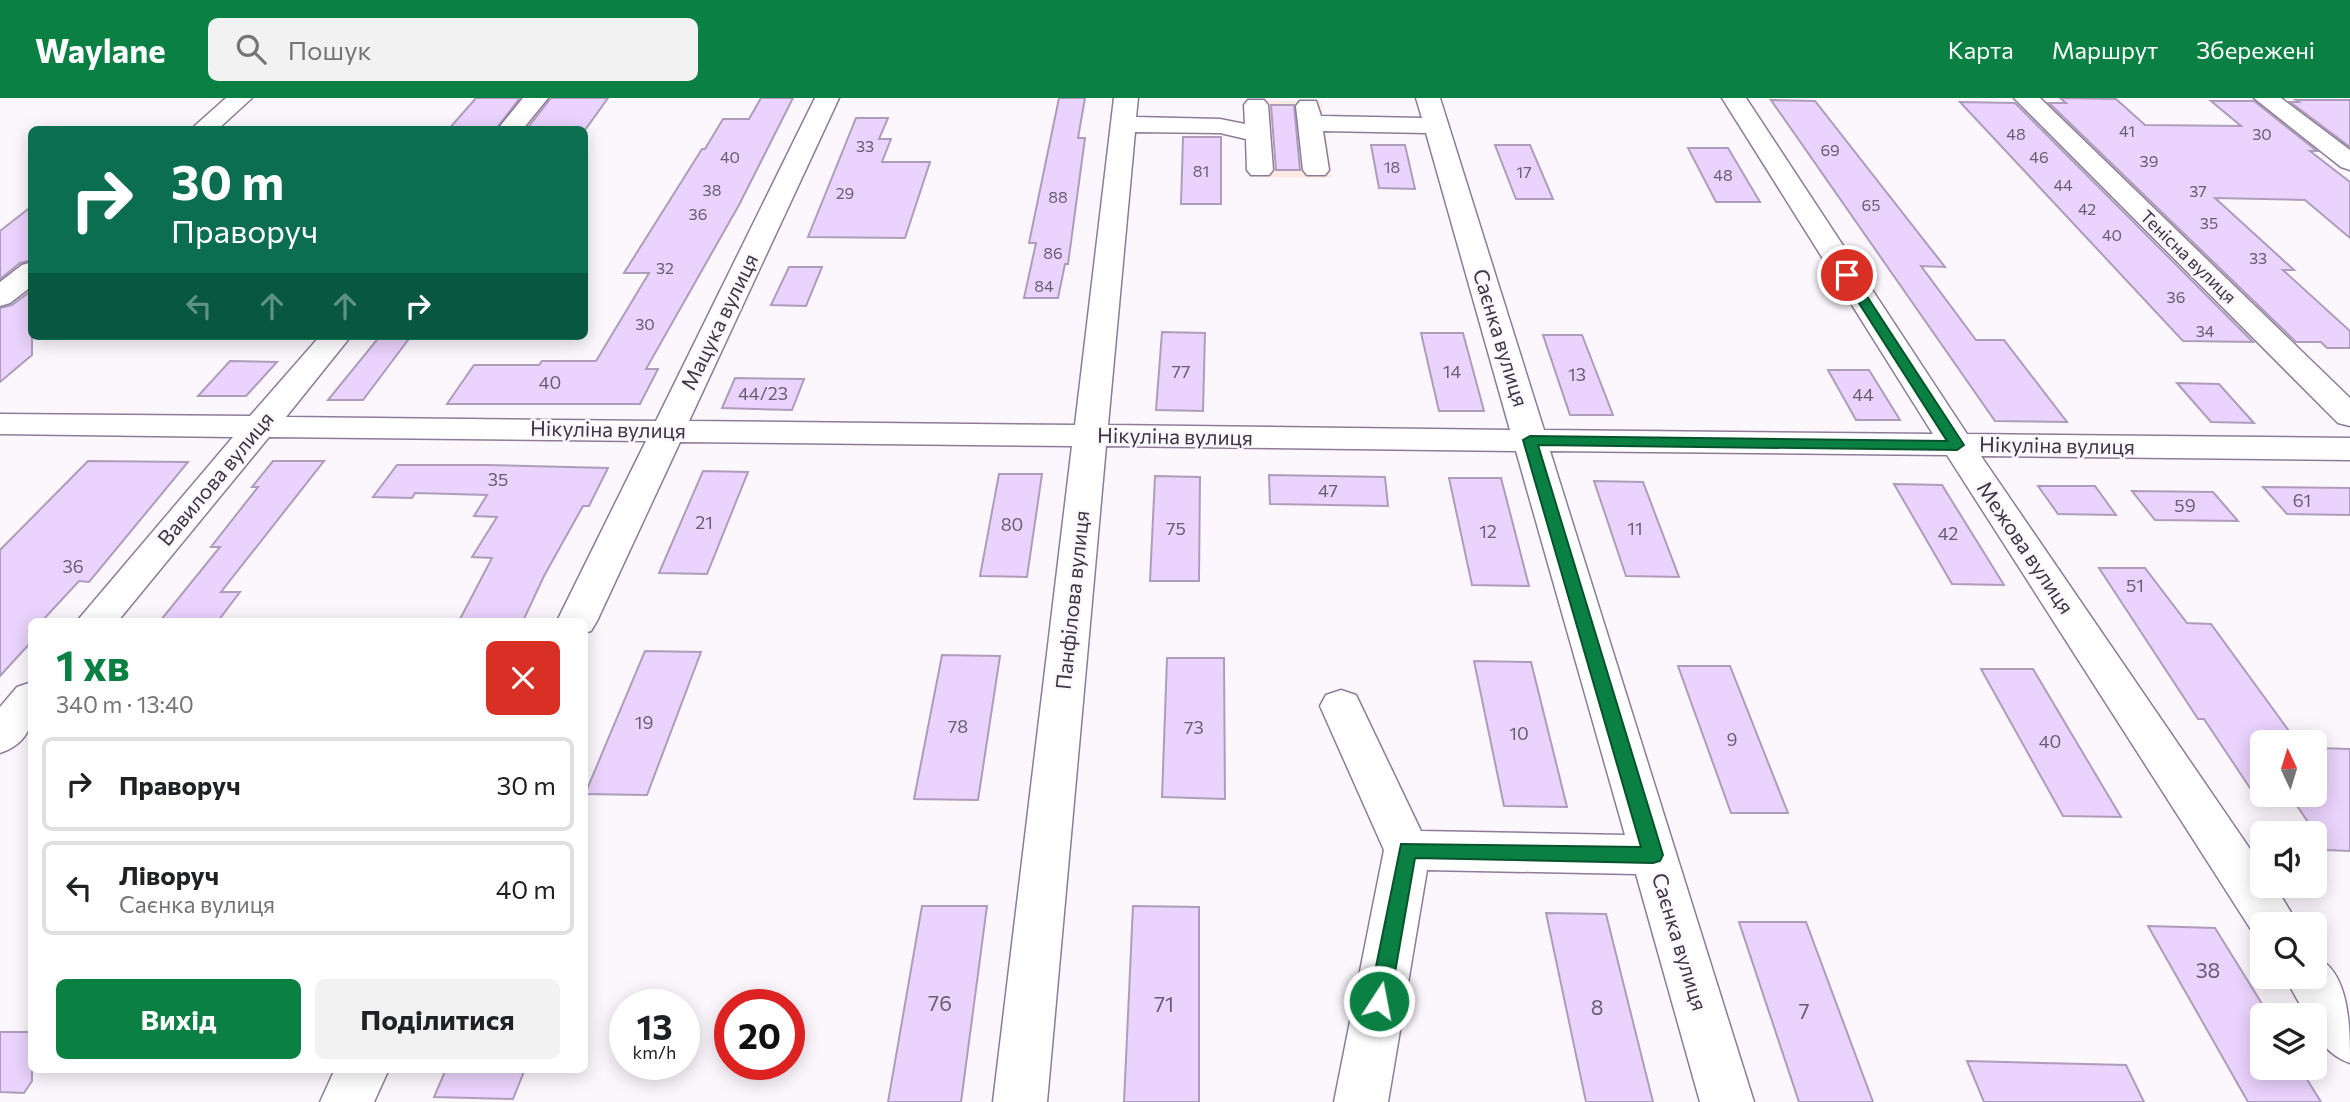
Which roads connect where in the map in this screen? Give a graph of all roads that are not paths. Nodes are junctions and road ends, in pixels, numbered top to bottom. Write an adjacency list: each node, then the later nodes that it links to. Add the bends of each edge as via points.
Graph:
1 (240, 98): 10 (street)
2 (536, 98): 11 (street)
3 (827, 98): 23 (street, Мацука вулиця)
4 (1428, 98): 12 (street, Саєнка вулиця)
5 (1734, 98): 26 (street, Межова вулиця)
6 (2026, 98): 20 (street, Тенісна вулиця)
7 (2266, 98): 14 (street)
8 (1256, 105): 13 (street)
9 (1125, 111): 13 (street); 24 (street, Панфілова вулиця)
10 (207, 126)
11 (512, 126)
12 (1436, 126): 16 (street, via 1309,114); 25 (street, Саєнка вулиця)
13 (1258, 134): 15 (street)
14 (2350, 162)
15 (1260, 170)
16 (1316, 170)
17 (28, 274): 18 (street)
18 (0, 297)
19 (333, 340): 22 (street, Вавилова вулиця)
20 (2350, 416)
21 (0, 424): 22 (street, Нікуліна вулиця)
22 (260, 426): 23 (street, Нікуліна вулиця); 28 (street, Вавилова вулиця)
23 (668, 431): 24 (street, Нікуліна вулиця); 29 (street, Мацука вулиця)
24 (1090, 436): 25 (street, Нікуліна вулиця); 40 (street, Панфілова вулиця)
25 (1530, 440): 26 (street, Нікуліна вулиця); 34 (street, Саєнка вулиця)
26 (1957, 445): 27 (street, Нікуліна вулиця); 35 (street, Межова вулиця)
27 (2350, 450)
28 (99, 618)
29 (578, 618)
30 (28, 703): 32 (street)
31 (1342, 706): 33 (street)
32 (0, 736)
33 (1407, 850): 34 (street); 41 (street)
34 (1653, 855): 42 (street, Саєнка вулиця)
35 (2266, 912)
36 (2317, 989): 37 (street)
37 (2350, 1039)
38 (361, 1073): 39 (street)
39 (347, 1102)
40 (1020, 1102)
41 (1361, 1102)
42 (1727, 1102)

